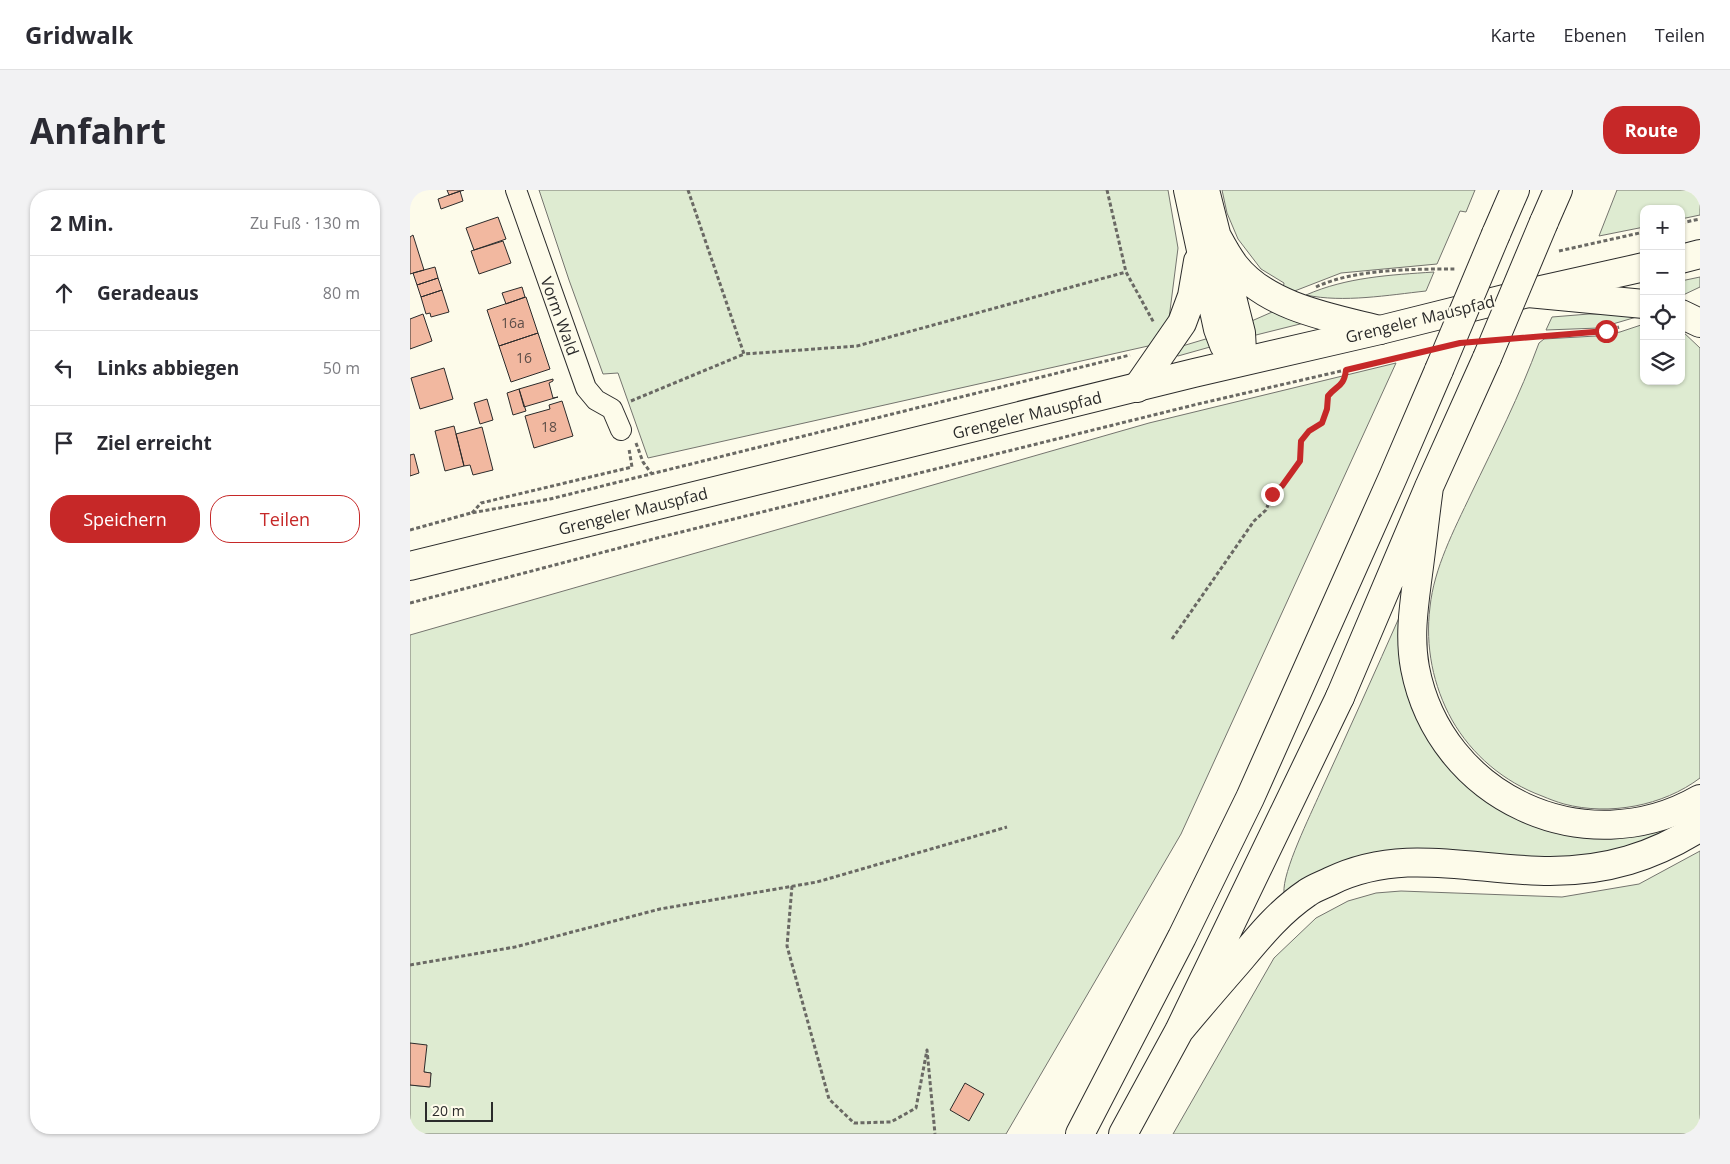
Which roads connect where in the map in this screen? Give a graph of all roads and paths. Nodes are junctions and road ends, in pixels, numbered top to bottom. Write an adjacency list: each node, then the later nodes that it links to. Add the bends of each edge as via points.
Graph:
1 (516, 190): 32 (street, Vorm Wald, via 586,388 596,400)
2 (688, 190): 27 (path)
3 (1107, 190): 17 (path)
4 (1188, 190): 11 (main road)
5 (1205, 190): 11 (main road)
6 (1515, 190): 28 (main road, bridge, via 1496,234)
7 (1558, 190): 35 (main road, bridge)
8 (1700, 219): 9 (path)
9 (1685, 222)
10 (1640, 233): 12 (path)
11 (1208, 240): 19 (main road, via 1256,286); 26 (main road, via 1182,323); 29 (main road, via 1218,329 1224,344)
12 (1554, 252)
13 (1700, 254): 14 (main road)
14 (1685, 257)
15 (1460, 268): 19 (path, via 1358,275 1323,283)
16 (1640, 268): 18 (main road, Grengeler Mauspfad)
17 (1126, 272): 26 (path); 27 (path, via 856,346)
18 (1528, 293): 20 (main road); 24 (main road, Grengeler Mauspfad)
19 (1285, 301): 24 (main road, via 1314,314)
20 (1640, 304)
21 (1685, 316): 22 (main road)
22 (1700, 323)
23 (1622, 326): 25 (path, via 1606,331)
24 (1380, 330): 29 (main road, Grengeler Mauspfad)
25 (1515, 338)
26 (1167, 346): 31 (main road); 34 (path)
27 (744, 354): 32 (path)
28 (1430, 361): 30 (path); 47 (main road, via 1393,477 1250,798)
29 (1238, 362): 31 (main road, Grengeler Mauspfad)
30 (1346, 370): 39 (path, via 661,537); 40 (path, via 1342,385 1328,396 1322,423 1301,441 1299,462 1282,486 1273,492 1266,510 1254,521)
31 (1137, 388): 38 (main road, Grengeler Mauspfad)
32 (612, 408): 33 (street)
33 (622, 430): 34 (path, via 633,435); 36 (path, via 632,467 481,503)
34 (651, 474): 36 (path, via 550,499)
35 (1429, 487): 41 (main road, via 1412,627 1415,666 1420,688 1436,726 1462,763 1518,805 1562,820 1608,825 1629,823 1672,812); 46 (main road, via 1340,696)
36 (472, 513): 37 (path)
37 (410, 530)
38 (410, 566)
39 (410, 603)
40 (1172, 639)
41 (1700, 799)
42 (1007, 827): 44 (path, via 817,882)
43 (1700, 827): 46 (main road, via 1652,853 1598,867 1551,871 1422,861 1380,864 1344,874 1308,892 1278,915)
44 (792, 886): 45 (path, via 660,909 515,947); 48 (path, via 787,946 829,1099 854,1123 891,1122 916,1108 927,1050)
45 (410, 965)
46 (1179, 1031): 49 (main road)
47 (1083, 1130)
48 (935, 1134)
49 (1123, 1134)

